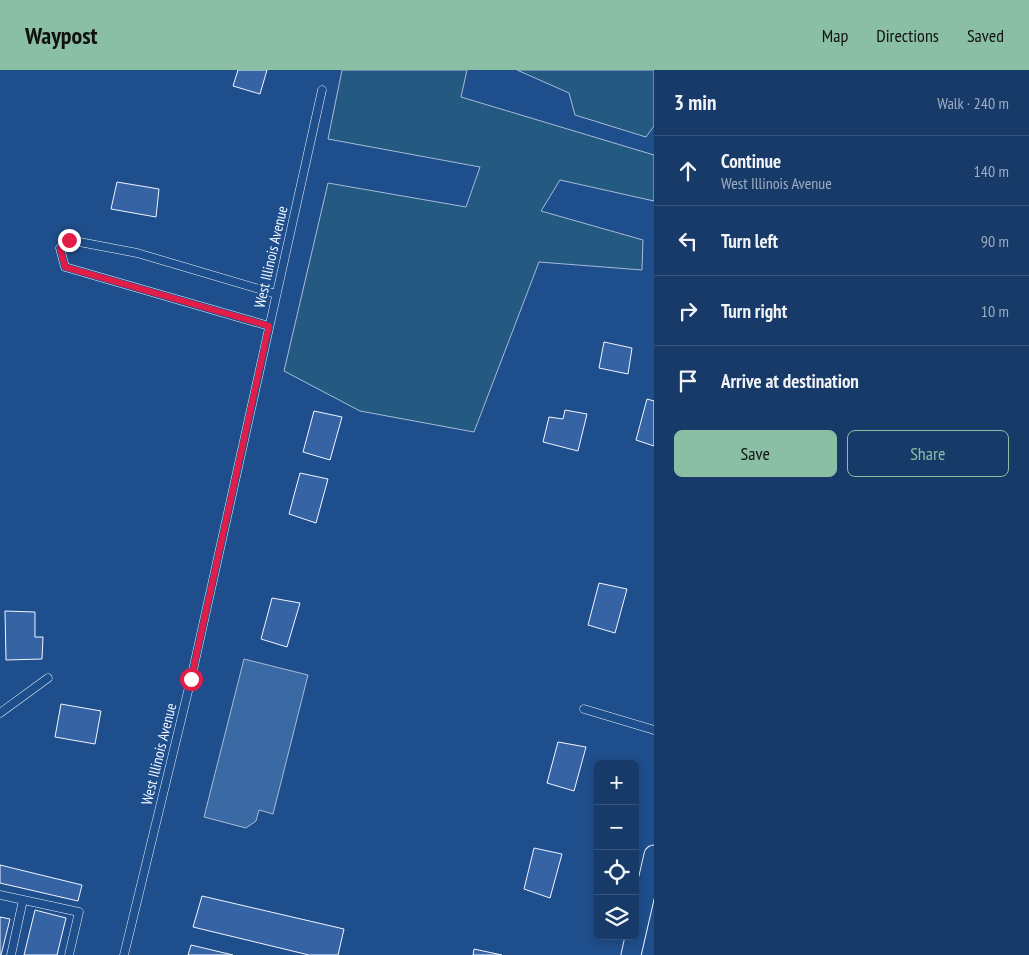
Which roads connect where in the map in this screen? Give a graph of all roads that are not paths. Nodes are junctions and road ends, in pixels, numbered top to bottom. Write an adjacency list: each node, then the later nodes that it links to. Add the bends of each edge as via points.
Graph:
1 (322, 90): 2 (lane, West Illinois Avenue)
2 (276, 294): 3 (lane, West Illinois Avenue); 3 (lane, via 137,253 69,240 60,248 65,267)
3 (269, 326): 13 (lane, West Illinois Avenue, via 191,679)
4 (48, 678): 6 (lane)
5 (584, 709): 7 (lane)
6 (0, 714)
7 (654, 730)
8 (654, 855): 14 (street)
9 (0, 895): 10 (lane)
10 (23, 900): 11 (lane); 12 (lane, via 79,912)
11 (11, 955)
12 (69, 955)
13 (124, 955)
14 (631, 955)

